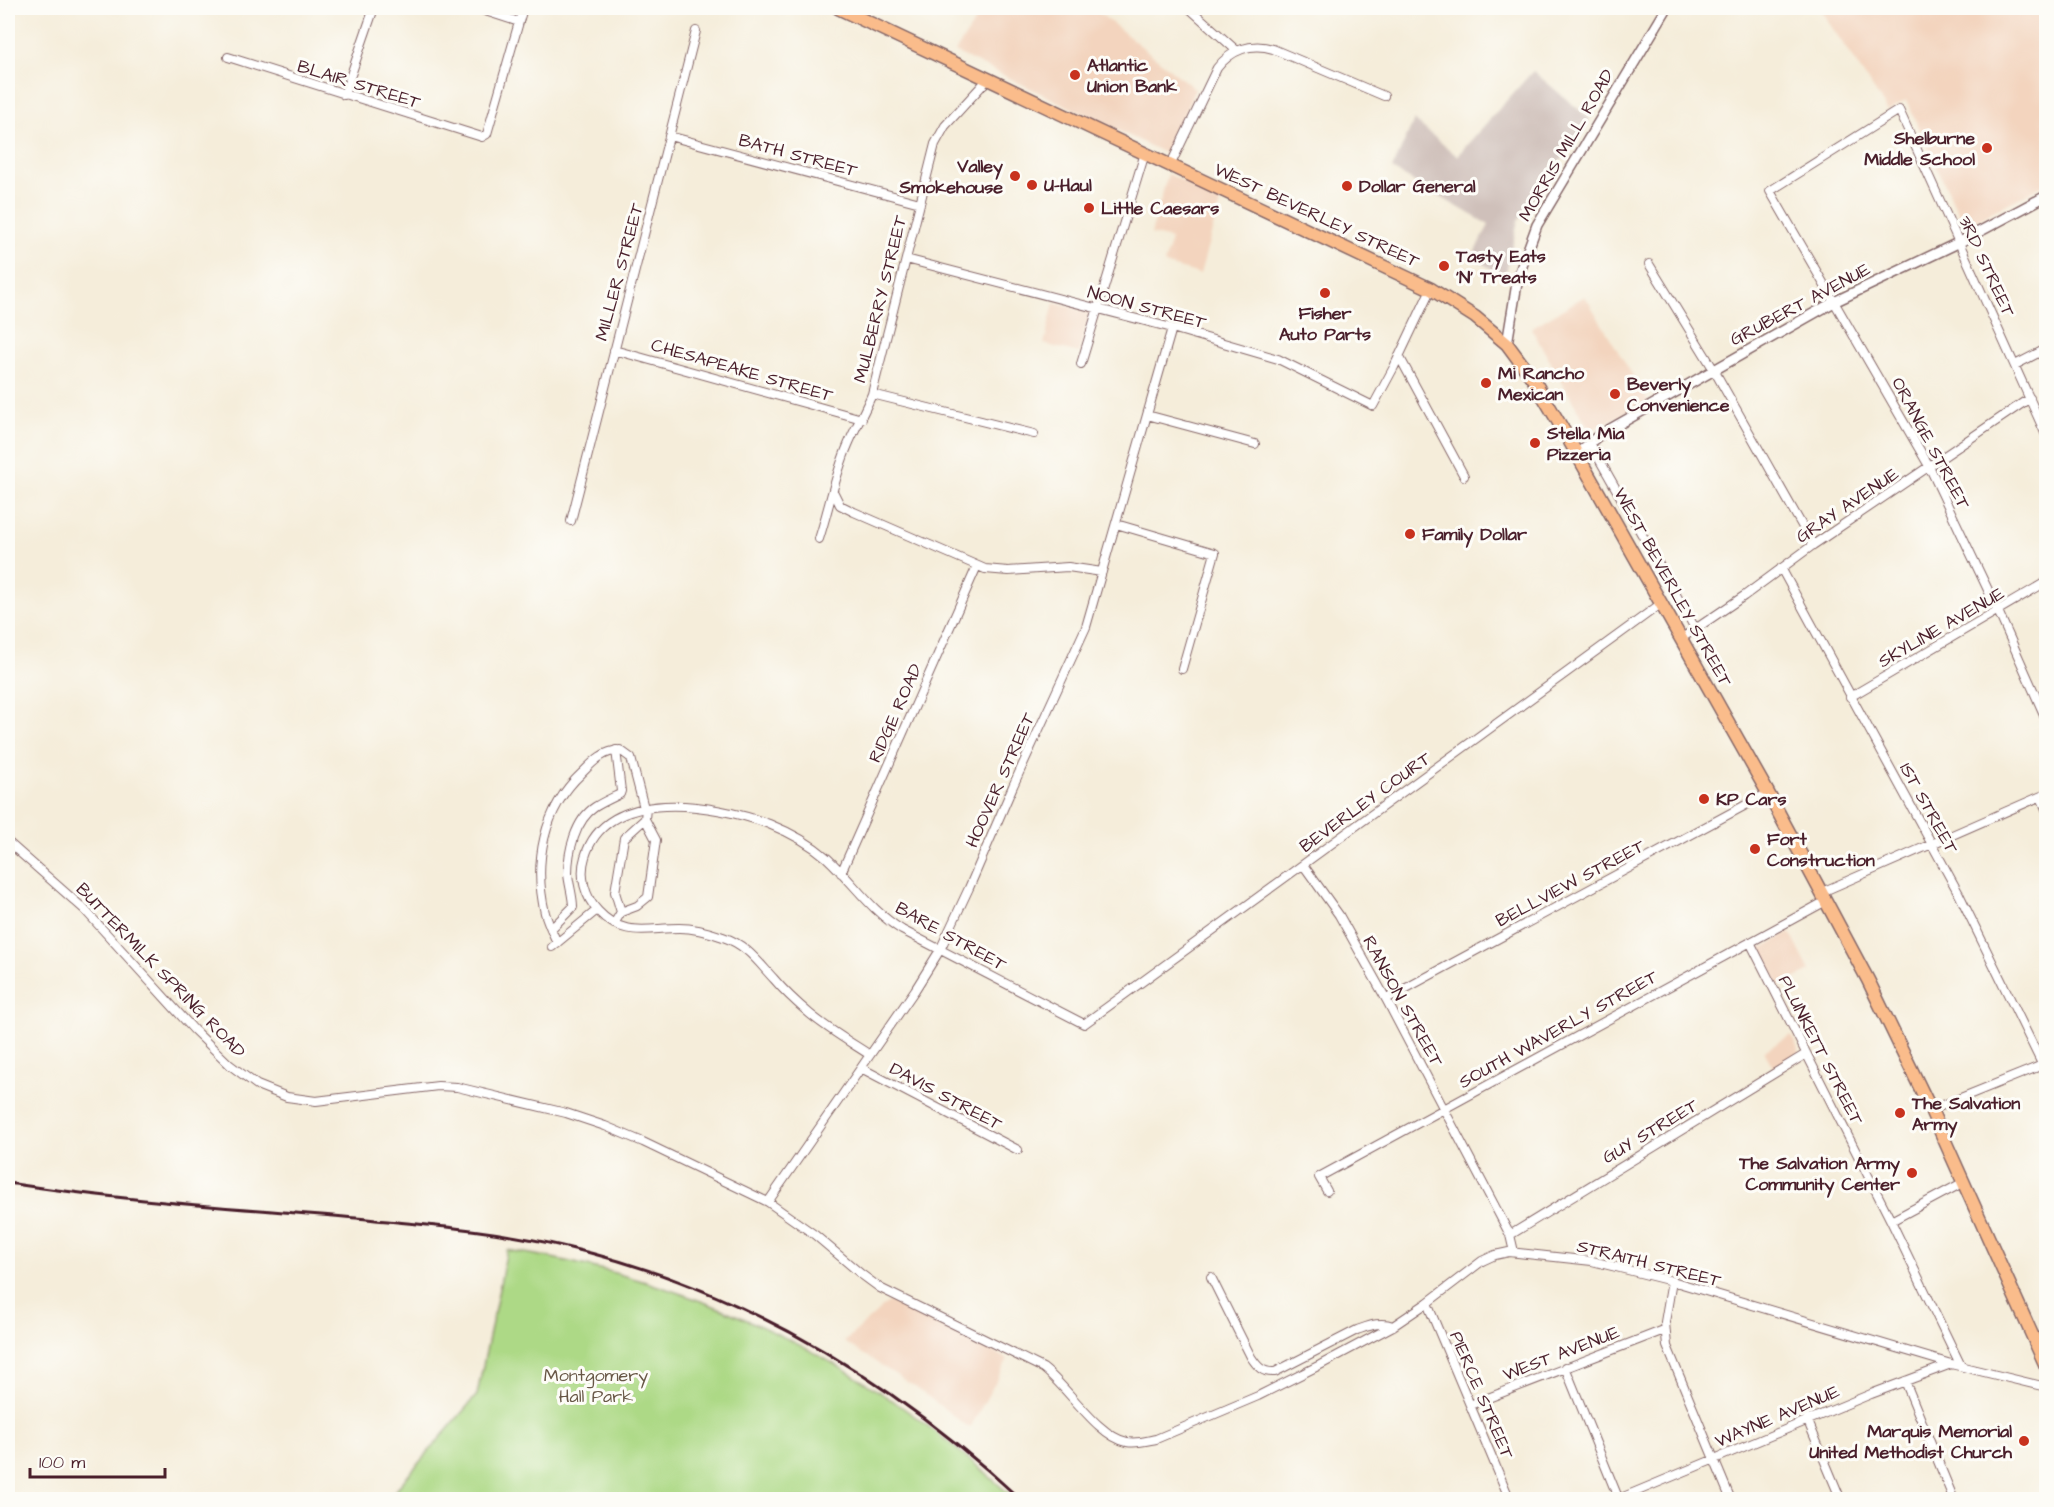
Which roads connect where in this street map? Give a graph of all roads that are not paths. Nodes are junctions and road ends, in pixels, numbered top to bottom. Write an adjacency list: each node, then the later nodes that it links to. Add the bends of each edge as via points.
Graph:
1 (374, 8): 12 (street)
2 (476, 8): 7 (street)
3 (523, 8): 7 (street)
4 (838, 8): 11 (main road, WEST BEVERLEY STREET)
5 (1189, 8): 9 (street)
6 (1667, 8): 27 (street, MORRIS MILL ROAD, via 1537,225 1518,277)
7 (519, 22): 12 (street, BLAIR STREET, via 487,134 482,137)
8 (696, 31): 14 (street, MILLER STREET)
9 (1237, 51): 13 (street, via 1268,47); 16 (street, via 1217,68)
10 (228, 57): 12 (street, BLAIR STREET)
11 (988, 79): 15 (main road, WEST BEVERLEY STREET); 19 (street, MULBERRY STREET, via 938,135)
12 (344, 95)
13 (1384, 96)
14 (669, 136): 19 (street, BATH STREET); 29 (street, MILLER STREET)
15 (1145, 153): 16 (main road, WEST BEVERLEY STREET); 25 (street)
16 (1170, 166): 23 (main road, WEST BEVERLEY STREET)
17 (1770, 191): 20 (street, 3RD STREET, via 1899,110); 24 (street, ORANGE STREET)
18 (2046, 196): 20 (street, GRUBERT AVENUE)
19 (920, 203): 21 (street, MULBERRY STREET)
20 (1960, 242): 24 (street, GRUBERT AVENUE); 32 (street, 3RD STREET)
21 (906, 259): 25 (street, NOON STREET); 34 (street, MULBERRY STREET)
22 (1649, 264): 33 (street)
23 (1431, 289): 27 (main road, WEST BEVERLEY STREET, via 1475,317); 30 (street)
24 (1834, 302): 33 (street, GRUBERT AVENUE); 43 (street, ORANGE STREET)
25 (1097, 308): 26 (street, NOON STREET); 31 (street)
26 (1172, 328): 30 (street, NOON STREET, via 1278,359 1372,406); 36 (street, HOOVER STREET)
27 (1507, 344): 42 (main road, WEST BEVERLEY STREET, via 1533,379)
28 (2046, 349): 32 (street)
29 (614, 350): 37 (street, CHESAPEAKE STREET); 46 (street, MILLER STREET)
30 (1399, 356): 44 (street)
31 (1081, 364)
32 (2015, 364): 35 (street, 3RD STREET)
33 (1714, 370): 40 (street, GRUBERT AVENUE); 49 (street)
34 (872, 394): 37 (street, MULBERRY STREET); 38 (street)
35 (2030, 398): 39 (street, 3RD STREET); 43 (street, GRAY AVENUE)
36 (1148, 415): 41 (street); 47 (street, HOOVER STREET)
37 (862, 419): 45 (street, MULBERRY STREET, via 849,443)
38 (1034, 434)
39 (2046, 435)
40 (1590, 443): 42 (street, GRUBERT AVENUE); 56 (street, WEST BEVERLEY STREET)
41 (1255, 444)
42 (1577, 454): 54 (main road, WEST BEVERLEY STREET)
43 (1929, 466): 49 (street, GRAY AVENUE); 55 (street, ORANGE STREET)
44 (1464, 476)
45 (834, 492): 48 (street, MULBERRY STREET); 50 (street, via 843,507)
46 (571, 521)
47 (1116, 524): 52 (street, HOOVER STREET); 58 (street, via 1215,553)
48 (819, 539)
49 (1814, 545): 51 (street, GRAY AVENUE)
50 (977, 566): 52 (street, via 1005,571 1068,567); 70 (street, RIDGE ROAD)
51 (1781, 568): 56 (street, GRAY AVENUE); 59 (street, 1ST STREET)
52 (1102, 572): 77 (street, HOOVER STREET, via 1082,636)
53 (2046, 582): 55 (street, SKYLINE AVENUE)
54 (1662, 603): 57 (main road, WEST BEVERLEY STREET); 69 (street, BEVERLEY COURT)
55 (1998, 611): 59 (street, SKYLINE AVENUE); 60 (street, ORANGE STREET)
56 (1696, 630): 57 (street, GRAY AVENUE)
57 (1682, 638): 62 (main road, WEST BEVERLEY STREET)
58 (1182, 669)
59 (1850, 697): 68 (street, 1ST STREET)
60 (2046, 719)
61 (616, 750): 64 (street, via 631,758); 75 (street, via 620,794 589,812 578,830 568,876 573,907); 75 (street, via 604,753 580,774 563,793 548,822 540,883)
62 (1768, 793): 71 (main road, WEST BEVERLEY STREET); 78 (street, BELLVIEW STREET)
63 (2044, 795): 65 (street); 68 (street, SOUTH WAVERLY STREET)
64 (645, 808): 66 (street); 70 (street, BARE STREET, via 696,808 769,824 807,843); 72 (street, BARE STREET, via 610,820 591,842 583,876)
65 (2046, 809)
66 (645, 819): 73 (street, via 624,838 615,892); 73 (street, via 656,840 648,897)
67 (8, 842): 89 (street, BUTTERMILK SPRING ROAD, via 84,909 230,1065 267,1090 316,1101 438,1086 494,1095 612,1128)
68 (1933, 844): 71 (street, SOUTH WAVERLY STREET); 82 (street, 1ST STREET)
69 (1304, 866): 78 (street, RANSON STREET, via 1339,915); 79 (street, BEVERLEY COURT)
70 (842, 873): 77 (street, BARE STREET, via 877,912)
71 (1824, 897): 76 (street, SOUTH WAVERLY STREET); 85 (main road, WEST BEVERLEY STREET)
72 (597, 910): 74 (street, DAVIS STREET); 75 (street, via 554,945)
73 (621, 912): 74 (street)
74 (614, 924): 81 (street, DAVIS STREET, via 638,931 692,929 739,944 811,1015)
75 (551, 929)
76 (1750, 942): 80 (street, PLUNKETT STREET); 84 (street, SOUTH WAVERLY STREET)
77 (940, 950): 79 (street, BARE STREET); 81 (street, HOOVER STREET)
78 (1386, 999): 84 (street, RANSON STREET)
79 (1084, 1024)
80 (1806, 1054): 90 (street, PLUNKETT STREET); 91 (street, GUY STREET)
81 (870, 1055): 83 (street, HOOVER STREET)
82 (2044, 1065): 85 (street)
83 (861, 1068): 86 (street, DAVIS STREET); 89 (street, HOOVER STREET)
84 (1445, 1108): 88 (street, SOUTH WAVERLY STREET, via 1319,1177); 91 (street, RANSON STREET)
85 (1931, 1110): 87 (main road, WEST BEVERLEY STREET)
86 (1018, 1150)
87 (1964, 1182): 90 (street); 100 (main road, WEST BEVERLEY STREET)
88 (1326, 1191)
89 (768, 1202): 106 (street, BUTTERMILK SPRING ROAD, via 880,1288 1043,1368 1103,1430 1122,1441)
90 (1891, 1221): 99 (street, PLUNKETT STREET)
91 (1510, 1235): 92 (street, RANSON STREET)
92 (1514, 1252): 94 (street, STRAITH STREET, via 1592,1261); 95 (street, STRAITH STREET, via 1482,1261)
93 (1211, 1277): 96 (street, via 1251,1357 1265,1371 1275,1372 1364,1328 1383,1323)
94 (1672, 1281): 97 (street); 98 (street, STRAITH STREET)
95 (1427, 1303): 96 (street, STRAITH STREET); 104 (street, PIERCE STREET)
96 (1393, 1326): 106 (street, STRAITH STREET, via 1258,1396 1164,1436)
97 (1664, 1330): 101 (street, WEST AVENUE); 107 (street, via 1667,1346)
98 (1951, 1364): 99 (street, STRAITH STREET); 102 (street, WAYNE AVENUE)
99 (1961, 1366): 103 (street, STRAITH STREET)
100 (2046, 1366)
101 (1565, 1367): 104 (street, WEST AVENUE); 108 (street)
102 (1905, 1381): 105 (street, WAYNE AVENUE); 112 (street)
103 (2046, 1387)
104 (1470, 1405): 109 (street, PIERCE STREET)
105 (1808, 1419): 107 (street, WAYNE AVENUE); 111 (street)
106 (1138, 1442)
107 (1714, 1458): 108 (street, WAYNE AVENUE); 110 (street)
108 (1617, 1499)
109 (1510, 1500)
110 (1731, 1500)
111 (1841, 1500)
112 (1954, 1500)

